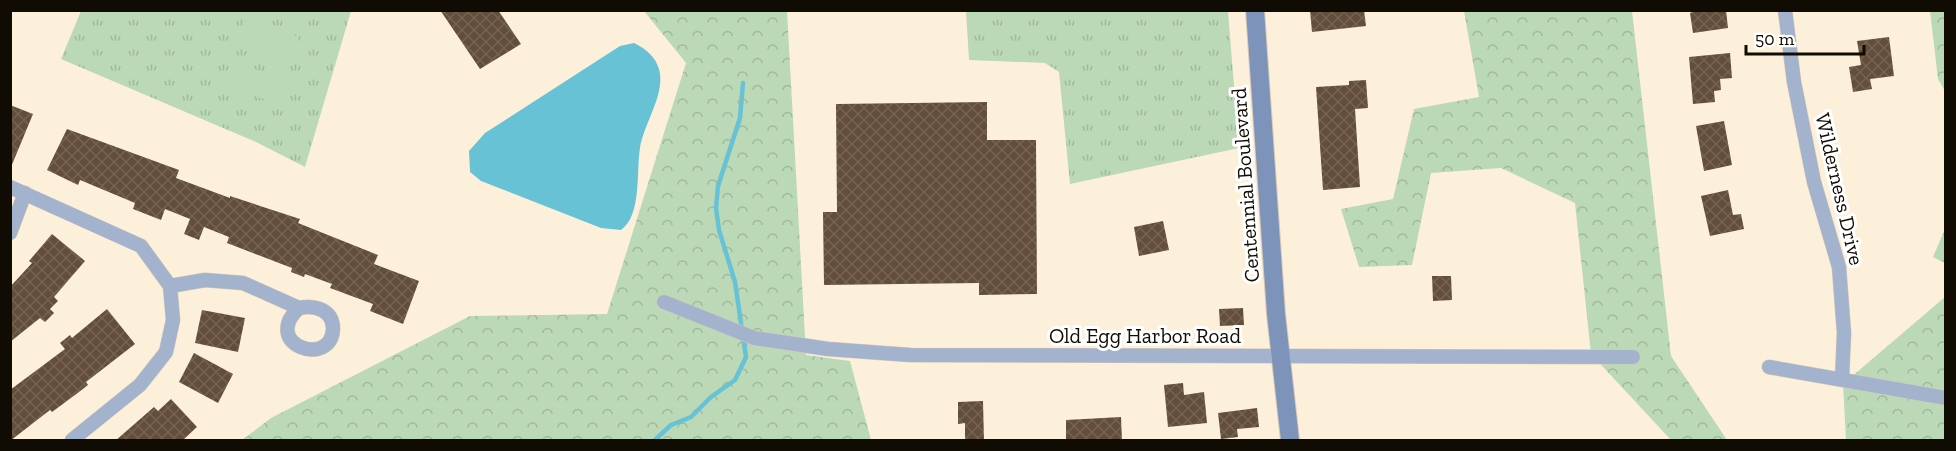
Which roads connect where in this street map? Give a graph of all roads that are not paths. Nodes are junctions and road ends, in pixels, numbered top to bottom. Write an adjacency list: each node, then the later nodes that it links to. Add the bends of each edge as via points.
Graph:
1 (1255, 10): 9 (main road, Centennial Boulevard)
2 (1785, 10): 12 (street, Wilderness Drive, via 1794,82 1814,182 1839,267 1844,333)
3 (10, 187): 4 (street)
4 (25, 193): 5 (street); 6 (street, via 141,246)
5 (10, 233)
6 (170, 286): 8 (street, via 205,280 243,282); 14 (street, via 173,320 166,352 140,385)
7 (664, 302): 9 (street, Old Egg Harbor Road, via 754,338 828,350 910,355)
8 (299, 308)
9 (1281, 357): 10 (street, Old Egg Harbor Road); 15 (main road, Centennial Boulevard)
10 (1633, 357)
11 (1769, 367): 12 (street)
12 (1842, 379): 13 (street)
13 (1946, 398)
14 (72, 441)
15 (1290, 441)

